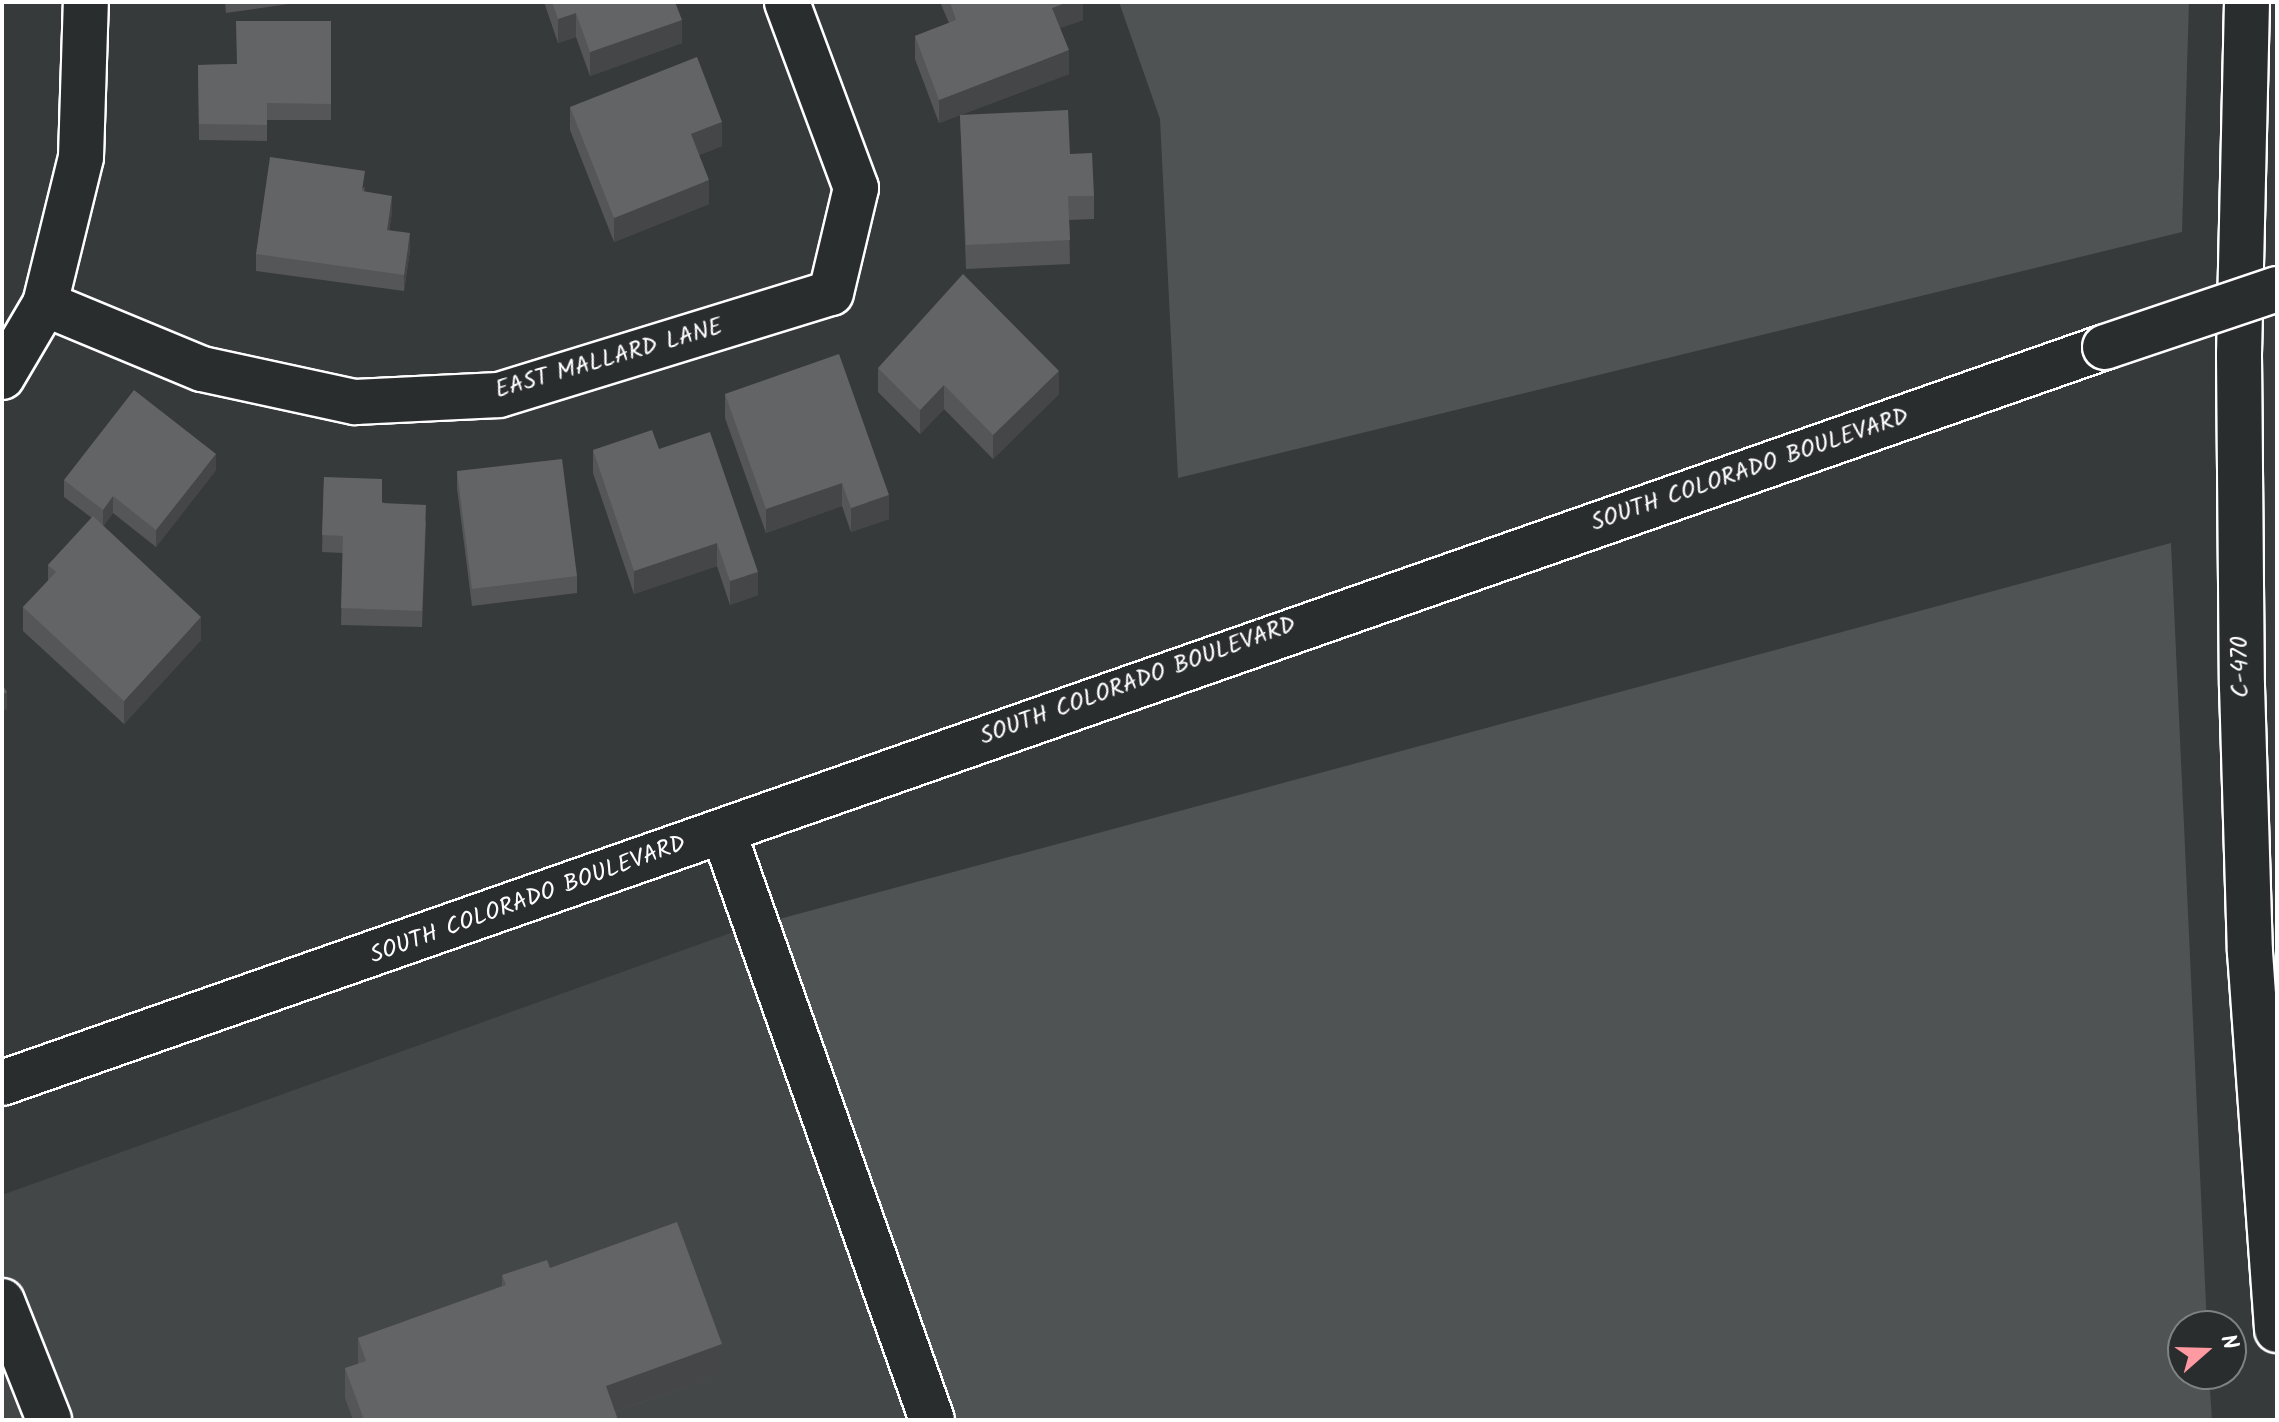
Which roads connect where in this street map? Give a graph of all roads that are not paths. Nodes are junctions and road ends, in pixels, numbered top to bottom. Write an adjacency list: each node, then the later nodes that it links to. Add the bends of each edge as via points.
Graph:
1 (86, 2): 5 (main road, via 81,157)
2 (787, 2): 5 (main road, EAST MALLARD LANE, via 856,188 831,293 499,395 355,402 202,369)
3 (2247, 2): 10 (main road, C-470, via 2241,673 2250,952)
4 (2277, 289): 7 (main road, SOUTH COLORADO BOULEVARD, bridge)
5 (45, 304): 6 (main road)
6 (2, 377)
7 (723, 831): 8 (main road, SOUTH COLORADO BOULEVARD); 12 (main road)
8 (2, 1083)
9 (2, 1301): 11 (main road)
10 (2277, 1330)
11 (49, 1420)
12 (932, 1420)

